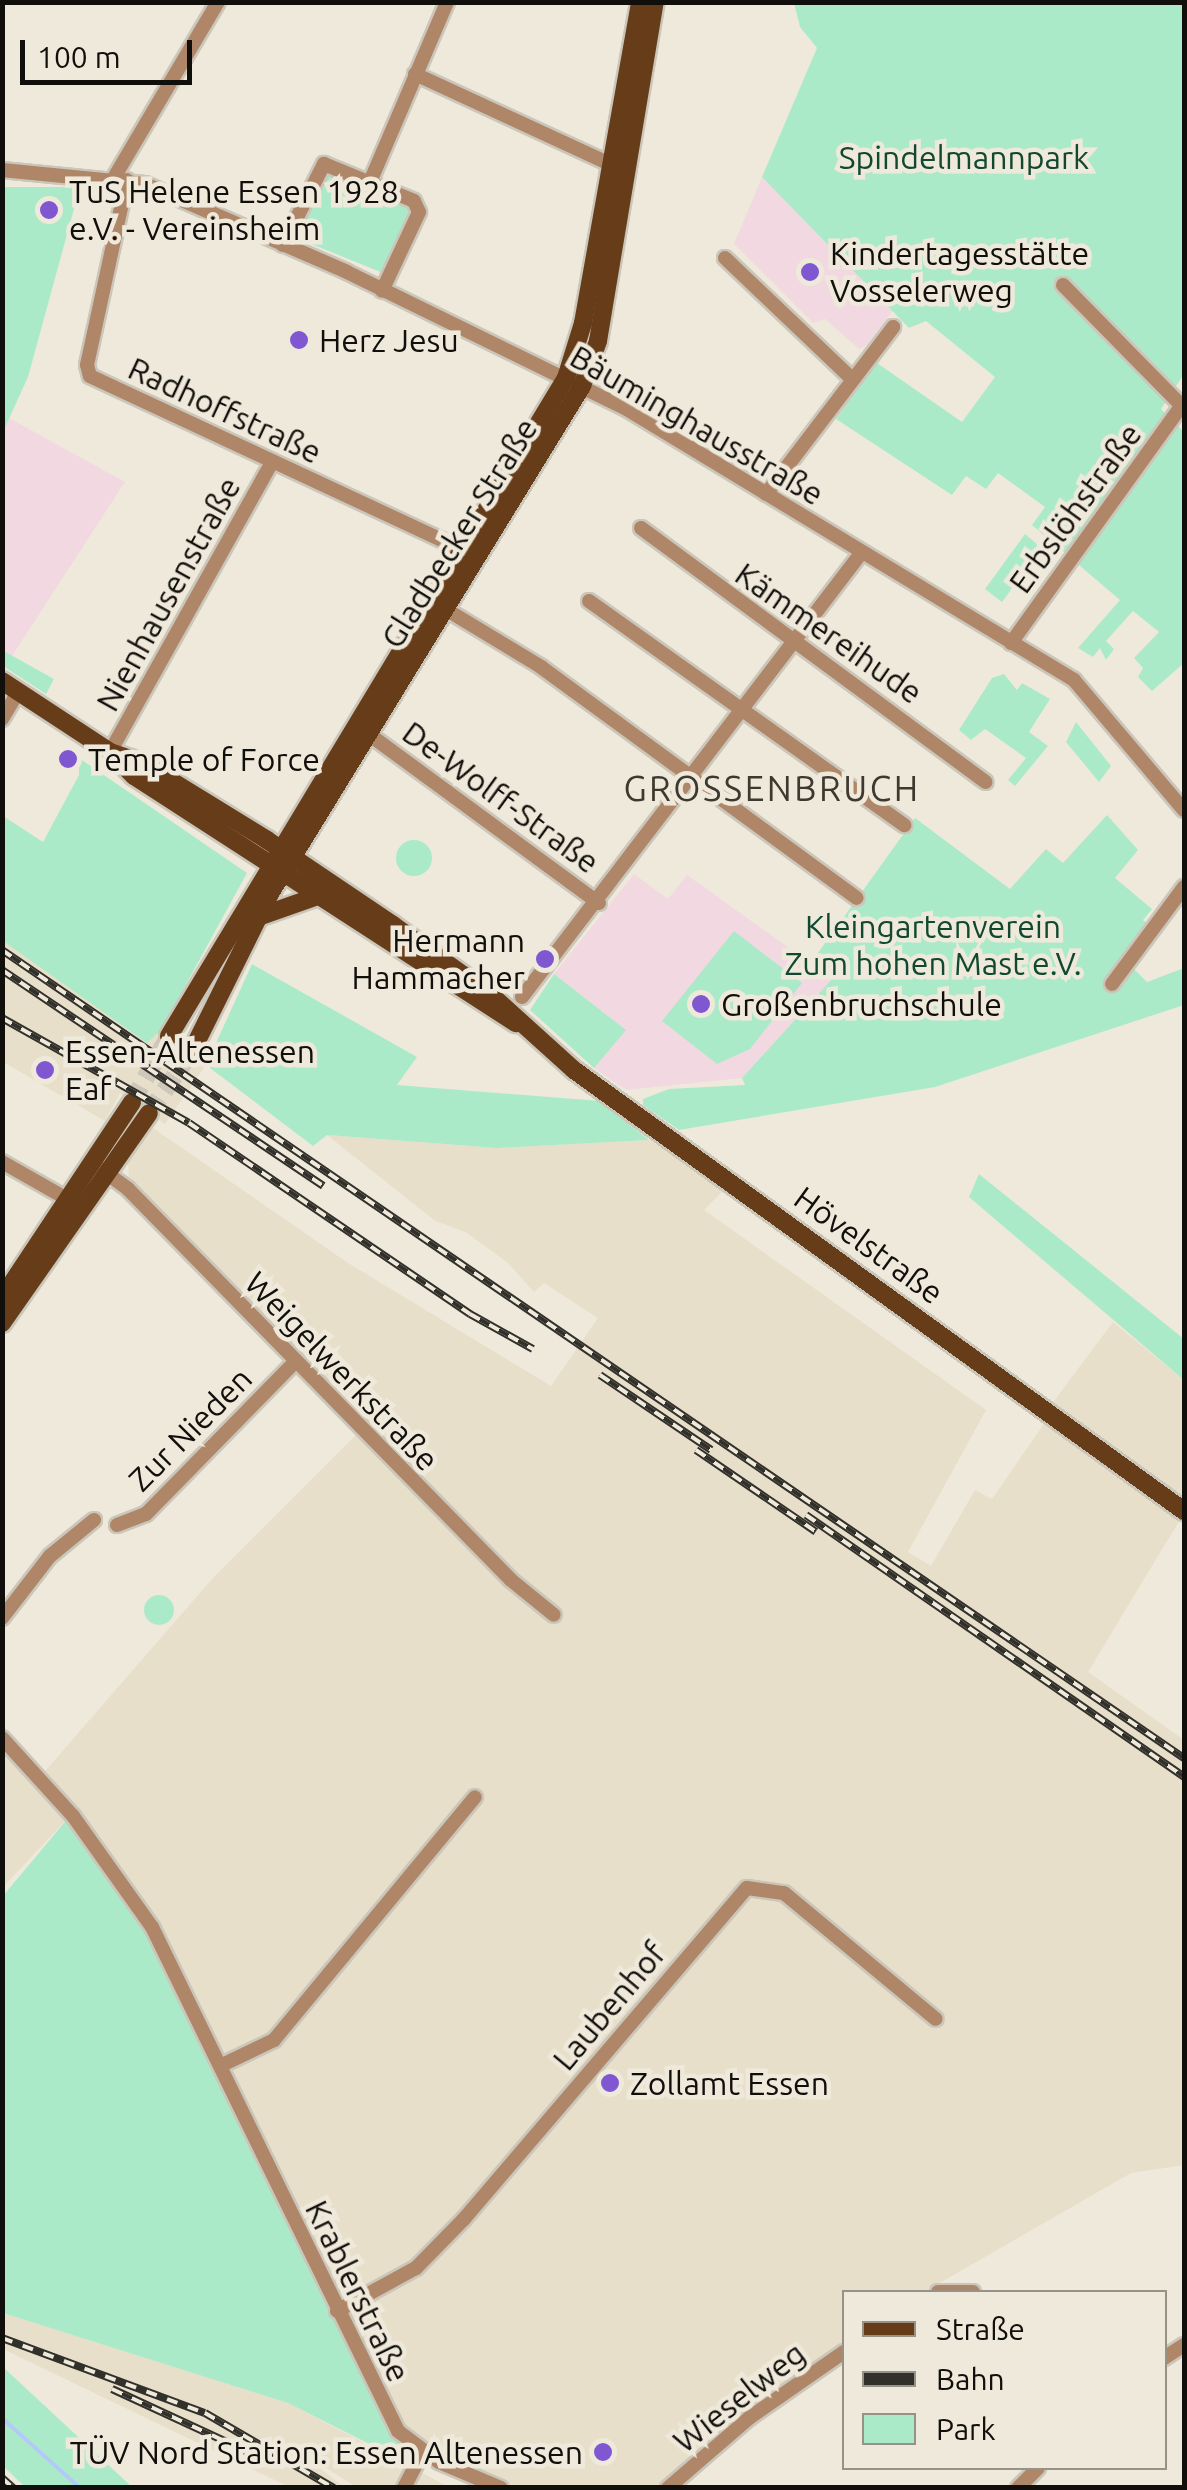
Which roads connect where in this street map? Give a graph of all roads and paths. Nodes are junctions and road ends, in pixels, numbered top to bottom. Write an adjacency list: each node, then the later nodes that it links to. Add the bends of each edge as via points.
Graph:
1 (218, 2): 8 (street)
2 (448, 2): 5 (street)
3 (640, 2): 6 (main road, Gladbecker Straße)
4 (655, 2): 16 (main road, Gladbecker Straße, via 602,324)
5 (415, 74): 6 (street); 9 (street)
6 (610, 164): 16 (main road, Gladbecker Straße)
7 (2, 170): 8 (street, Bäuminghausstraße)
8 (121, 178): 10 (street, Bäuminghausstraße); 18 (street, Radhoffstraße, via 88,371)
9 (370, 182): 10 (street, via 324,164); 13 (street, via 419,206)
10 (283, 245): 13 (street, Bäuminghausstraße)
11 (725, 258): 15 (street)
12 (1063, 284): 17 (street, Erbslöhstraße)
13 (382, 291): 16 (street, Bäuminghausstraße)
14 (893, 328): 15 (street)
15 (852, 379): 19 (street)
16 (574, 382): 19 (street, Bäuminghausstraße); 21 (main road, Gladbecker Straße); 24 (main road, Gladbecker Straße)
17 (1184, 405): 25 (street, Erbslöhstraße)
18 (272, 462): 21 (street, Radhoffstraße); 32 (street, Nienhausenstraße)
19 (766, 494): 22 (street, Bäuminghausstraße)
20 (642, 528): 26 (street, Kämmereihude)
21 (466, 551): 37 (main road, Gladbecker Straße)
22 (862, 552): 25 (street, Bäuminghausstraße); 26 (street)
23 (589, 602): 29 (street)
24 (446, 610): 31 (main road, Gladbecker Straße); 33 (street, via 541,667)
25 (1011, 643): 35 (street, Bäuminghausstraße, via 1086,690)
26 (796, 644): 29 (street); 34 (street, Kämmereihude)
27 (2, 681): 28 (main road, Hövelstraße)
28 (19, 691): 30 (street); 32 (main road, Hövelstraße)
29 (746, 710): 33 (street); 36 (street)
30 (2, 718)
31 (370, 735): 37 (main road, Gladbecker Straße); 41 (street, De-Wolff-Straße)
32 (110, 752): 37 (main road, Hövelstraße, via 142,763)
33 (694, 778): 40 (street); 41 (street)
34 (985, 782)
35 (1184, 810)
36 (904, 825)
37 (282, 861): 39 (main road, Hövelstraße); 42 (main road, Gladbecker Straße); 45 (main road, Hövelstraße, via 483,989); 46 (main road, Gladbecker Straße)
38 (1184, 887): 43 (street)
39 (318, 896): 42 (main road); 45 (main road, Hövelstraße, via 482,1007)
40 (857, 898)
41 (599, 903): 44 (street)
42 (258, 917): 47 (main road, Gladbecker Straße)
43 (1112, 984)
44 (522, 996)
45 (520, 1025): 56 (main road, Hövelstraße)
46 (169, 1036)
47 (192, 1051)
48 (132, 1102): 51 (main road)
49 (149, 1113): 51 (main road)
50 (2, 1162): 52 (street)
51 (101, 1169): 52 (main road); 54 (main road); 55 (street, Weigelwerkstraße)
52 (69, 1200): 53 (main road)
53 (2, 1298)
54 (2, 1324)
55 (296, 1362): 58 (street, Zur Nieden, via 146,1514); 59 (street, Weigelwerkstraße, via 510,1580)
56 (1184, 1510)
57 (94, 1520): 60 (street, via 50,1556)
58 (117, 1525)
59 (554, 1615)
60 (2, 1618)
61 (2, 1738): 64 (street, Krablerstraße, via 120,1876)
62 (475, 1797): 64 (street, via 274,2040)
63 (936, 2019): 65 (street, Laubenhof, via 784,1893 746,1888 452,2231 416,2268)
64 (220, 2066): 65 (street, Krablerstraße)
65 (337, 2311): 67 (street, Krablerstraße, via 389,2417)
66 (842, 2353): 71 (street, Wieselweg, via 749,2418)
67 (422, 2453): 69 (street); 70 (street, Krablerstraße)
68 (1036, 2470): 72 (street)
69 (404, 2488)
70 (500, 2488)
71 (668, 2488)
72 (1018, 2488)

